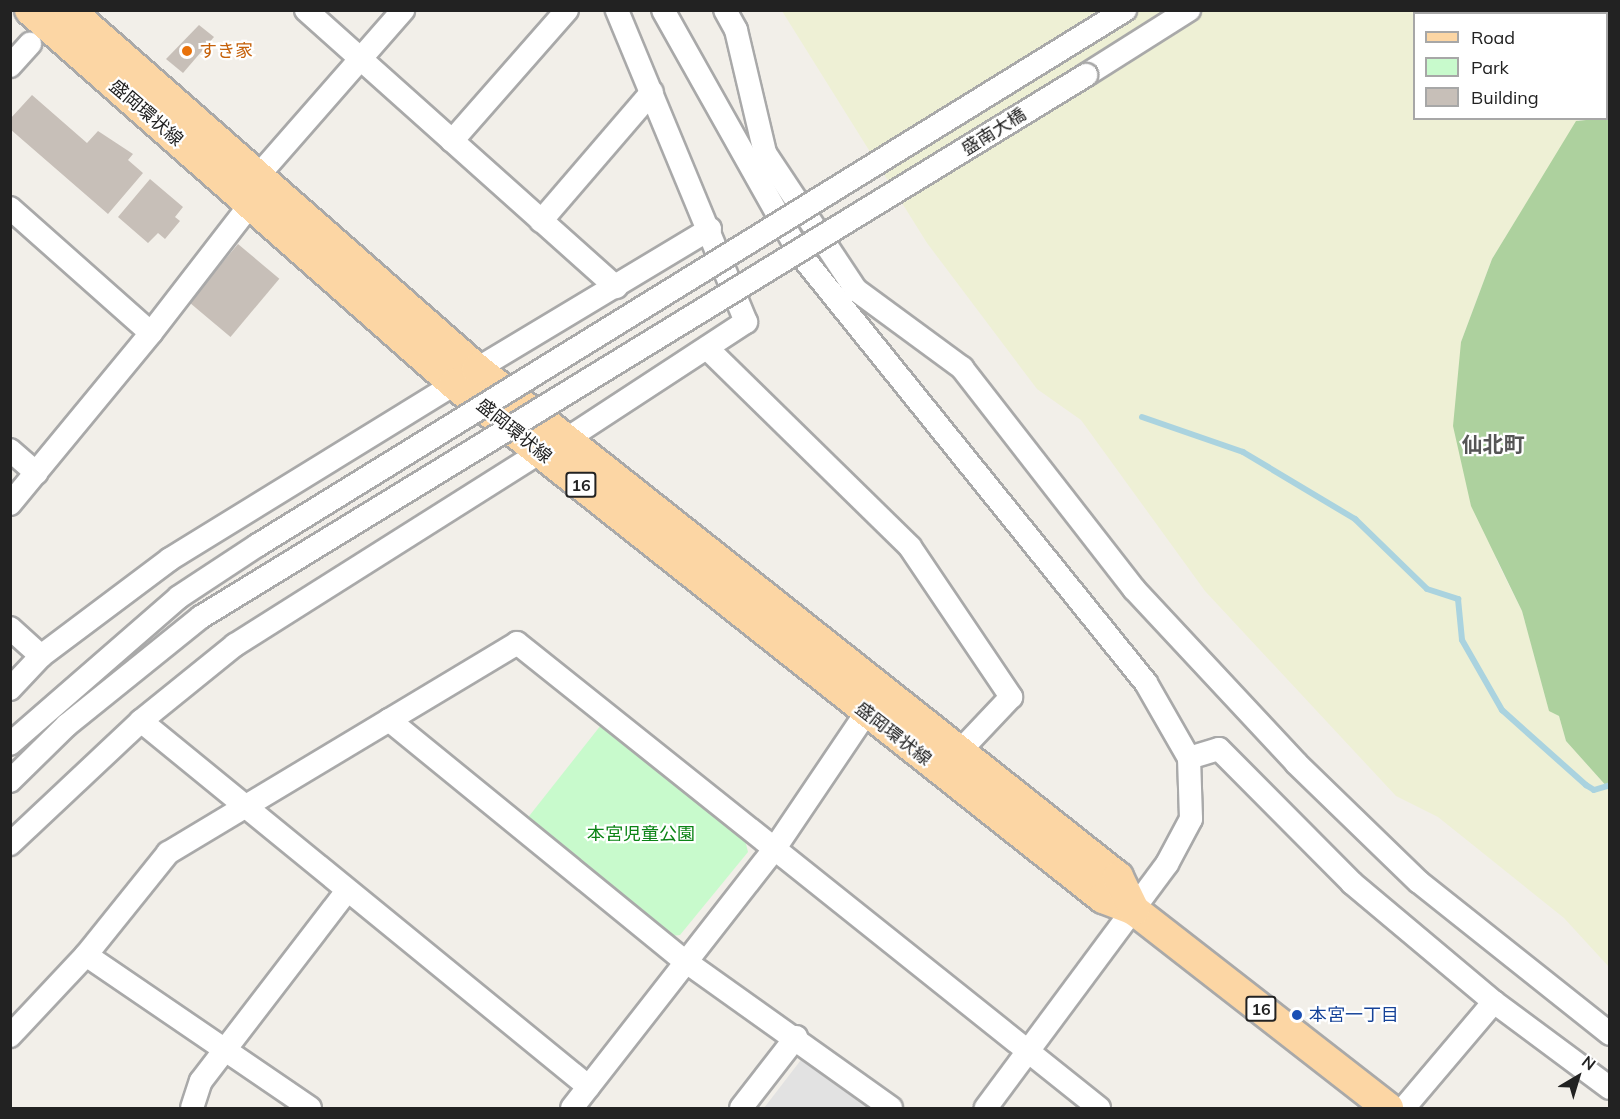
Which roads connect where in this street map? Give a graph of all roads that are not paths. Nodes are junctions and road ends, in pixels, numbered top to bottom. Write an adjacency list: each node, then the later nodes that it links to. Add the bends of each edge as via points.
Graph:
1 (306, 10): 10 (street)
2 (403, 10): 10 (street)
3 (567, 10): 13 (street)
4 (617, 10): 12 (street)
5 (663, 10): 18 (street)
6 (725, 10): 48 (street, via 736,30 765,153 856,290 962,368 1134,589 1296,763 1419,882)
7 (1125, 10): 18 (street, 盛南大橋, bridge)
8 (1188, 10): 20 (street, 盛南大橋, bridge)
9 (49, 21): 11 (street); 14 (main road, 盛岡環状線 / 16); 15 (main road, 盛岡環状線 / 16)
10 (361, 57): 13 (street); 14 (street)
11 (10, 66)
12 (652, 92): 17 (street); 19 (street)
13 (452, 141): 17 (street)
14 (256, 177): 24 (main road, 盛岡環状線 / 16)
15 (250, 205): 22 (street); 24 (main road, 盛岡環状線 / 16)
16 (10, 208): 22 (street)
17 (541, 220): 21 (street)
18 (781, 226): 20 (street); 36 (street, 盛南大橋, bridge, via 179,597)
19 (710, 229): 21 (street); 23 (street, via 746,322)
20 (800, 254): 38 (street, via 1146,683); 39 (street, 盛南大橋, bridge, via 201,617 67,725)
21 (616, 287): 24 (street)
22 (151, 333): 28 (street)
23 (707, 348): 25 (street); 37 (street, via 910,547 1011,697)
24 (466, 376): 25 (main road, 盛岡環状線 / 16); 27 (main road, 盛岡環状線 / 16); 31 (street, via 170,559)
25 (567, 439): 37 (main road, 盛岡環状線 / 16)
26 (10, 450): 28 (street)
27 (540, 452): 33 (main road, 盛岡環状線 / 16); 35 (street, via 235,645)
28 (36, 473): 29 (street)
29 (10, 504)
30 (10, 627): 31 (street)
31 (41, 656): 32 (street)
32 (10, 689)
33 (866, 713): 42 (street); 44 (main road, 盛岡環状線 / 16, via 1103,898)
34 (388, 720): 40 (street); 42 (street, via 516,643); 46 (street)
35 (141, 721): 40 (street); 41 (street)
36 (10, 744)
37 (958, 752): 44 (main road, 盛岡環状線 / 16, via 1118,877)
38 (1189, 758): 44 (street, via 1191,819); 47 (street, via 1219,749 1352,883)
39 (10, 781)
40 (243, 807): 43 (street); 45 (street, via 168,853)
41 (10, 844)
42 (774, 851): 46 (street); 52 (street)
43 (347, 891): 51 (street); 53 (street)
44 (1134, 910): 52 (street); 62 (main road, 盛岡環状線 / 16)
45 (86, 955): 49 (street); 51 (street)
46 (686, 962): 50 (street); 53 (street)
47 (1494, 1002): 54 (street); 63 (street)
48 (1610, 1034)
49 (10, 1036)
50 (796, 1037): 58 (street); 59 (street)
51 (225, 1050): 55 (street, via 201,1081); 56 (street)
52 (1028, 1052): 60 (street); 61 (street)
53 (589, 1087): 57 (street)
54 (1610, 1088)
55 (192, 1108)
56 (310, 1108)
57 (572, 1108)
58 (741, 1108)
59 (891, 1108)
60 (986, 1108)
61 (1099, 1108)
62 (1388, 1108)
63 (1404, 1108)

